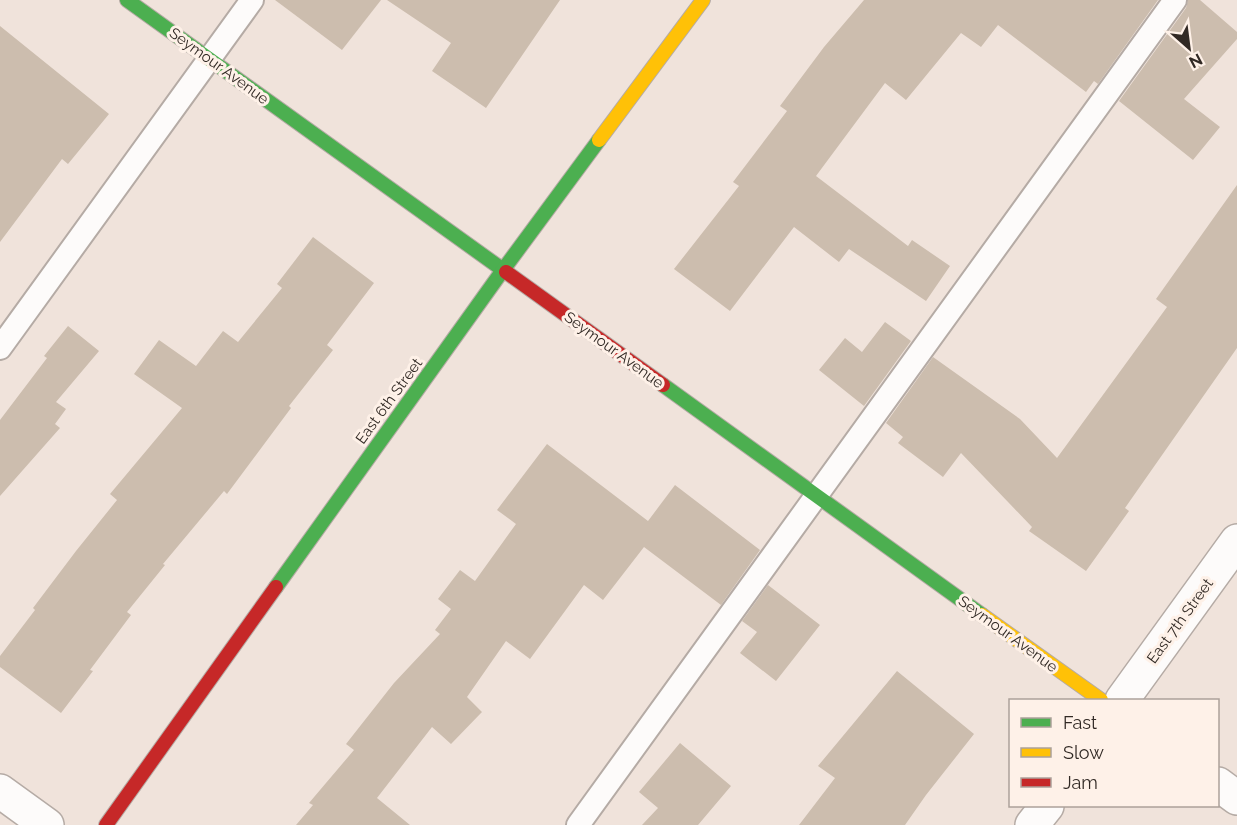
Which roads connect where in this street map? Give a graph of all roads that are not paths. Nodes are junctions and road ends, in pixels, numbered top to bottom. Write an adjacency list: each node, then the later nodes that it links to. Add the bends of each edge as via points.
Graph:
1 (127, 0): 5 (street, Seymour Avenue)
2 (252, 0): 5 (lane)
3 (703, 0): 6 (street, East 6th Street)
4 (1174, 0): 8 (lane)
5 (209, 59): 6 (street, Seymour Avenue); 7 (lane)
6 (503, 270): 8 (street, Seymour Avenue); 17 (street, East 6th Street)
7 (0, 348)
8 (816, 496): 10 (street, Seymour Avenue); 18 (lane)
9 (1237, 541): 11 (street, East 7th Street)
10 (1100, 699)
11 (1123, 699)
12 (1219, 785): 14 (street)
13 (0, 791): 16 (street)
14 (1237, 798)
15 (1046, 807): 19 (street)
16 (47, 825)
17 (106, 825)
18 (578, 825)
19 (1032, 825)

